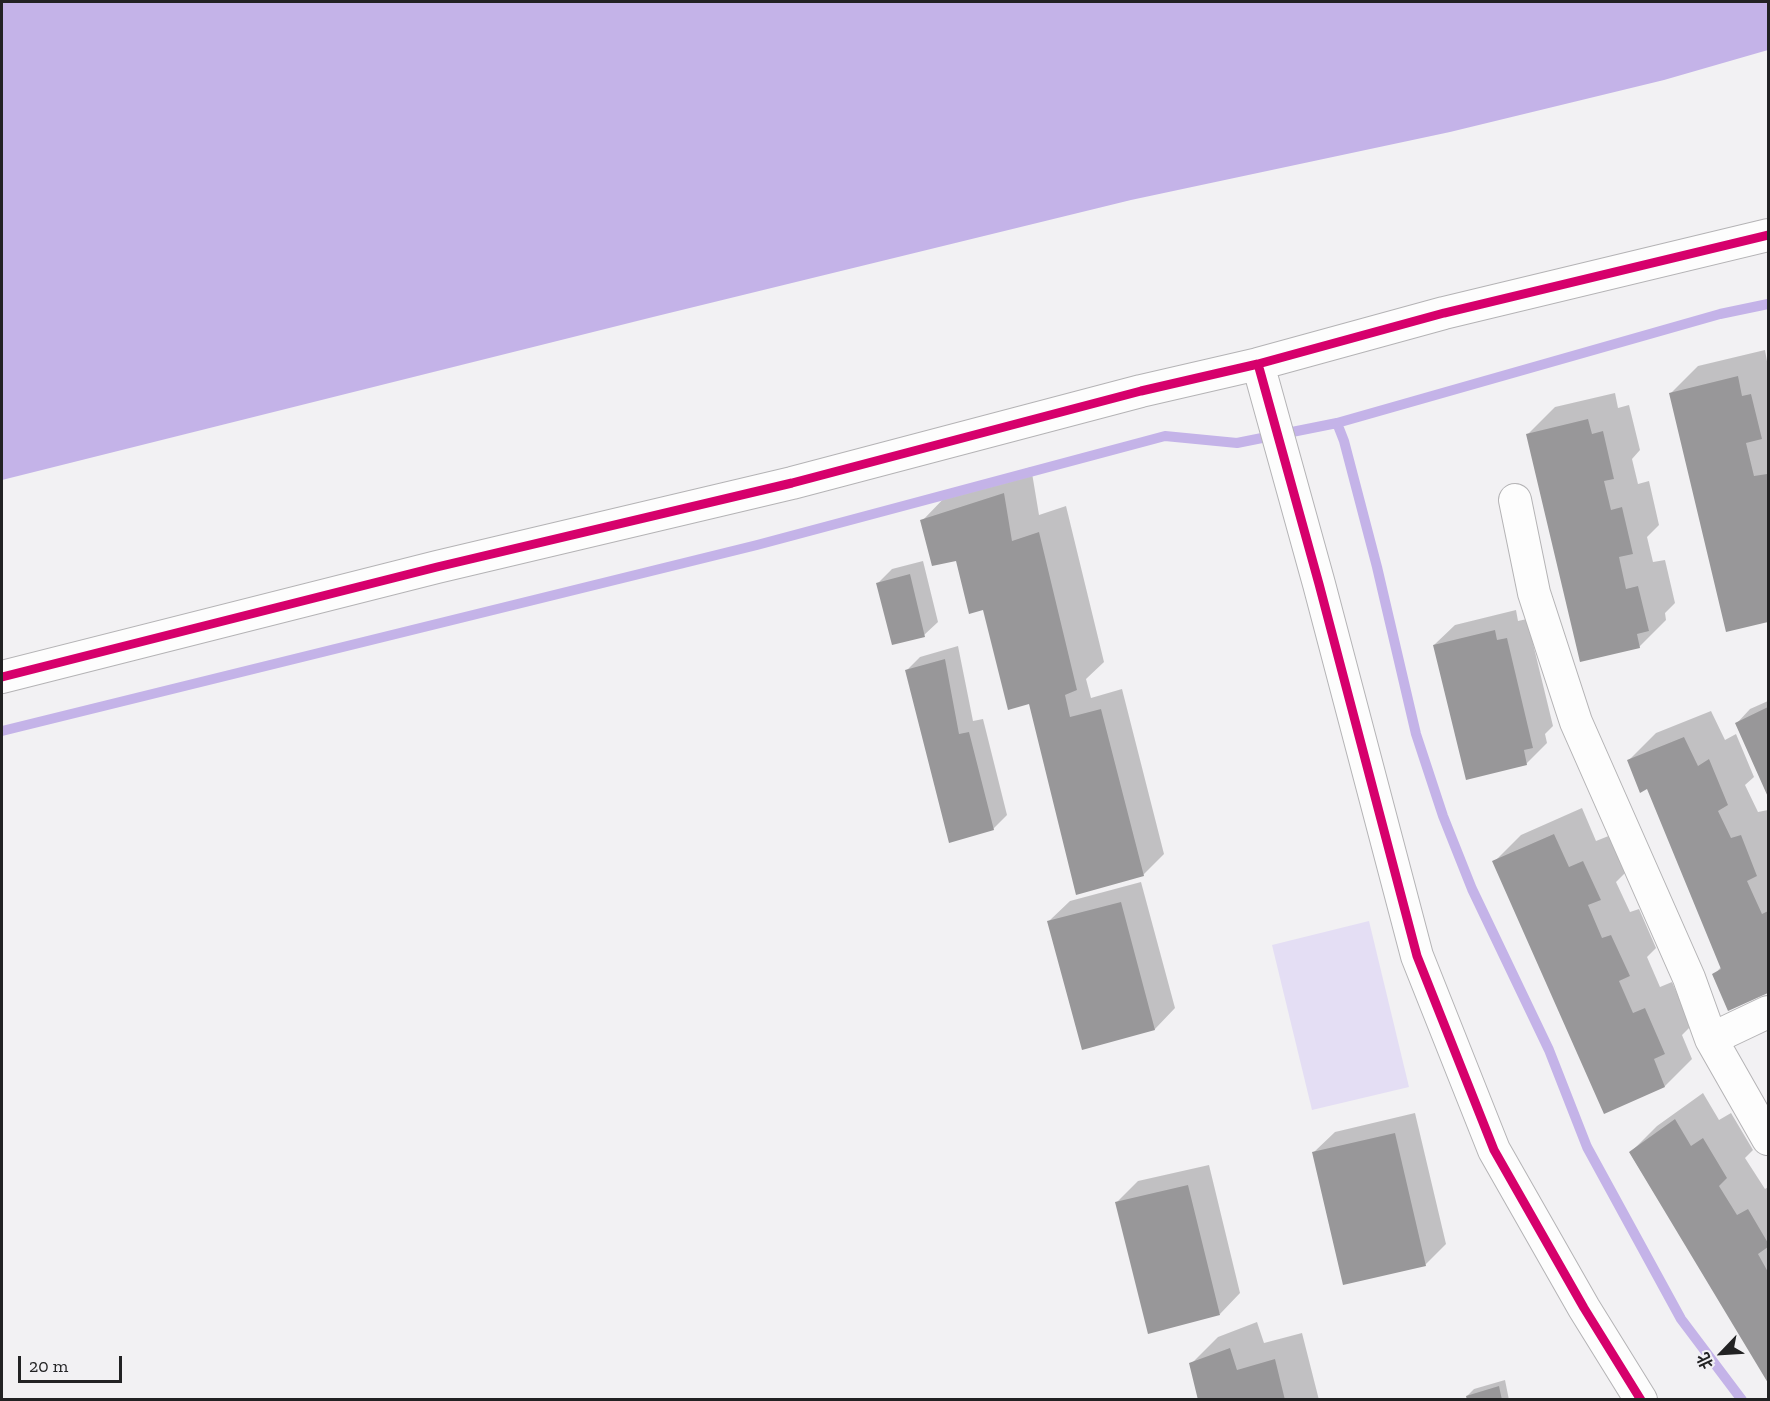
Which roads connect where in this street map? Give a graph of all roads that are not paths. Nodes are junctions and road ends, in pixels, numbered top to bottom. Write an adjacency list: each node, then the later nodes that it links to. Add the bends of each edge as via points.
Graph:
1 (1768, 235): 2 (street, via 1444,313)
2 (1258, 364): 4 (street); 8 (street, via 1417,956 1494,1149)
3 (1515, 500): 6 (street, via 1534,592 1576,722 1689,978)
4 (2, 677)
5 (1768, 1012): 6 (street)
6 (1711, 1039): 7 (street)
7 (1768, 1139)
8 (1641, 1400)

